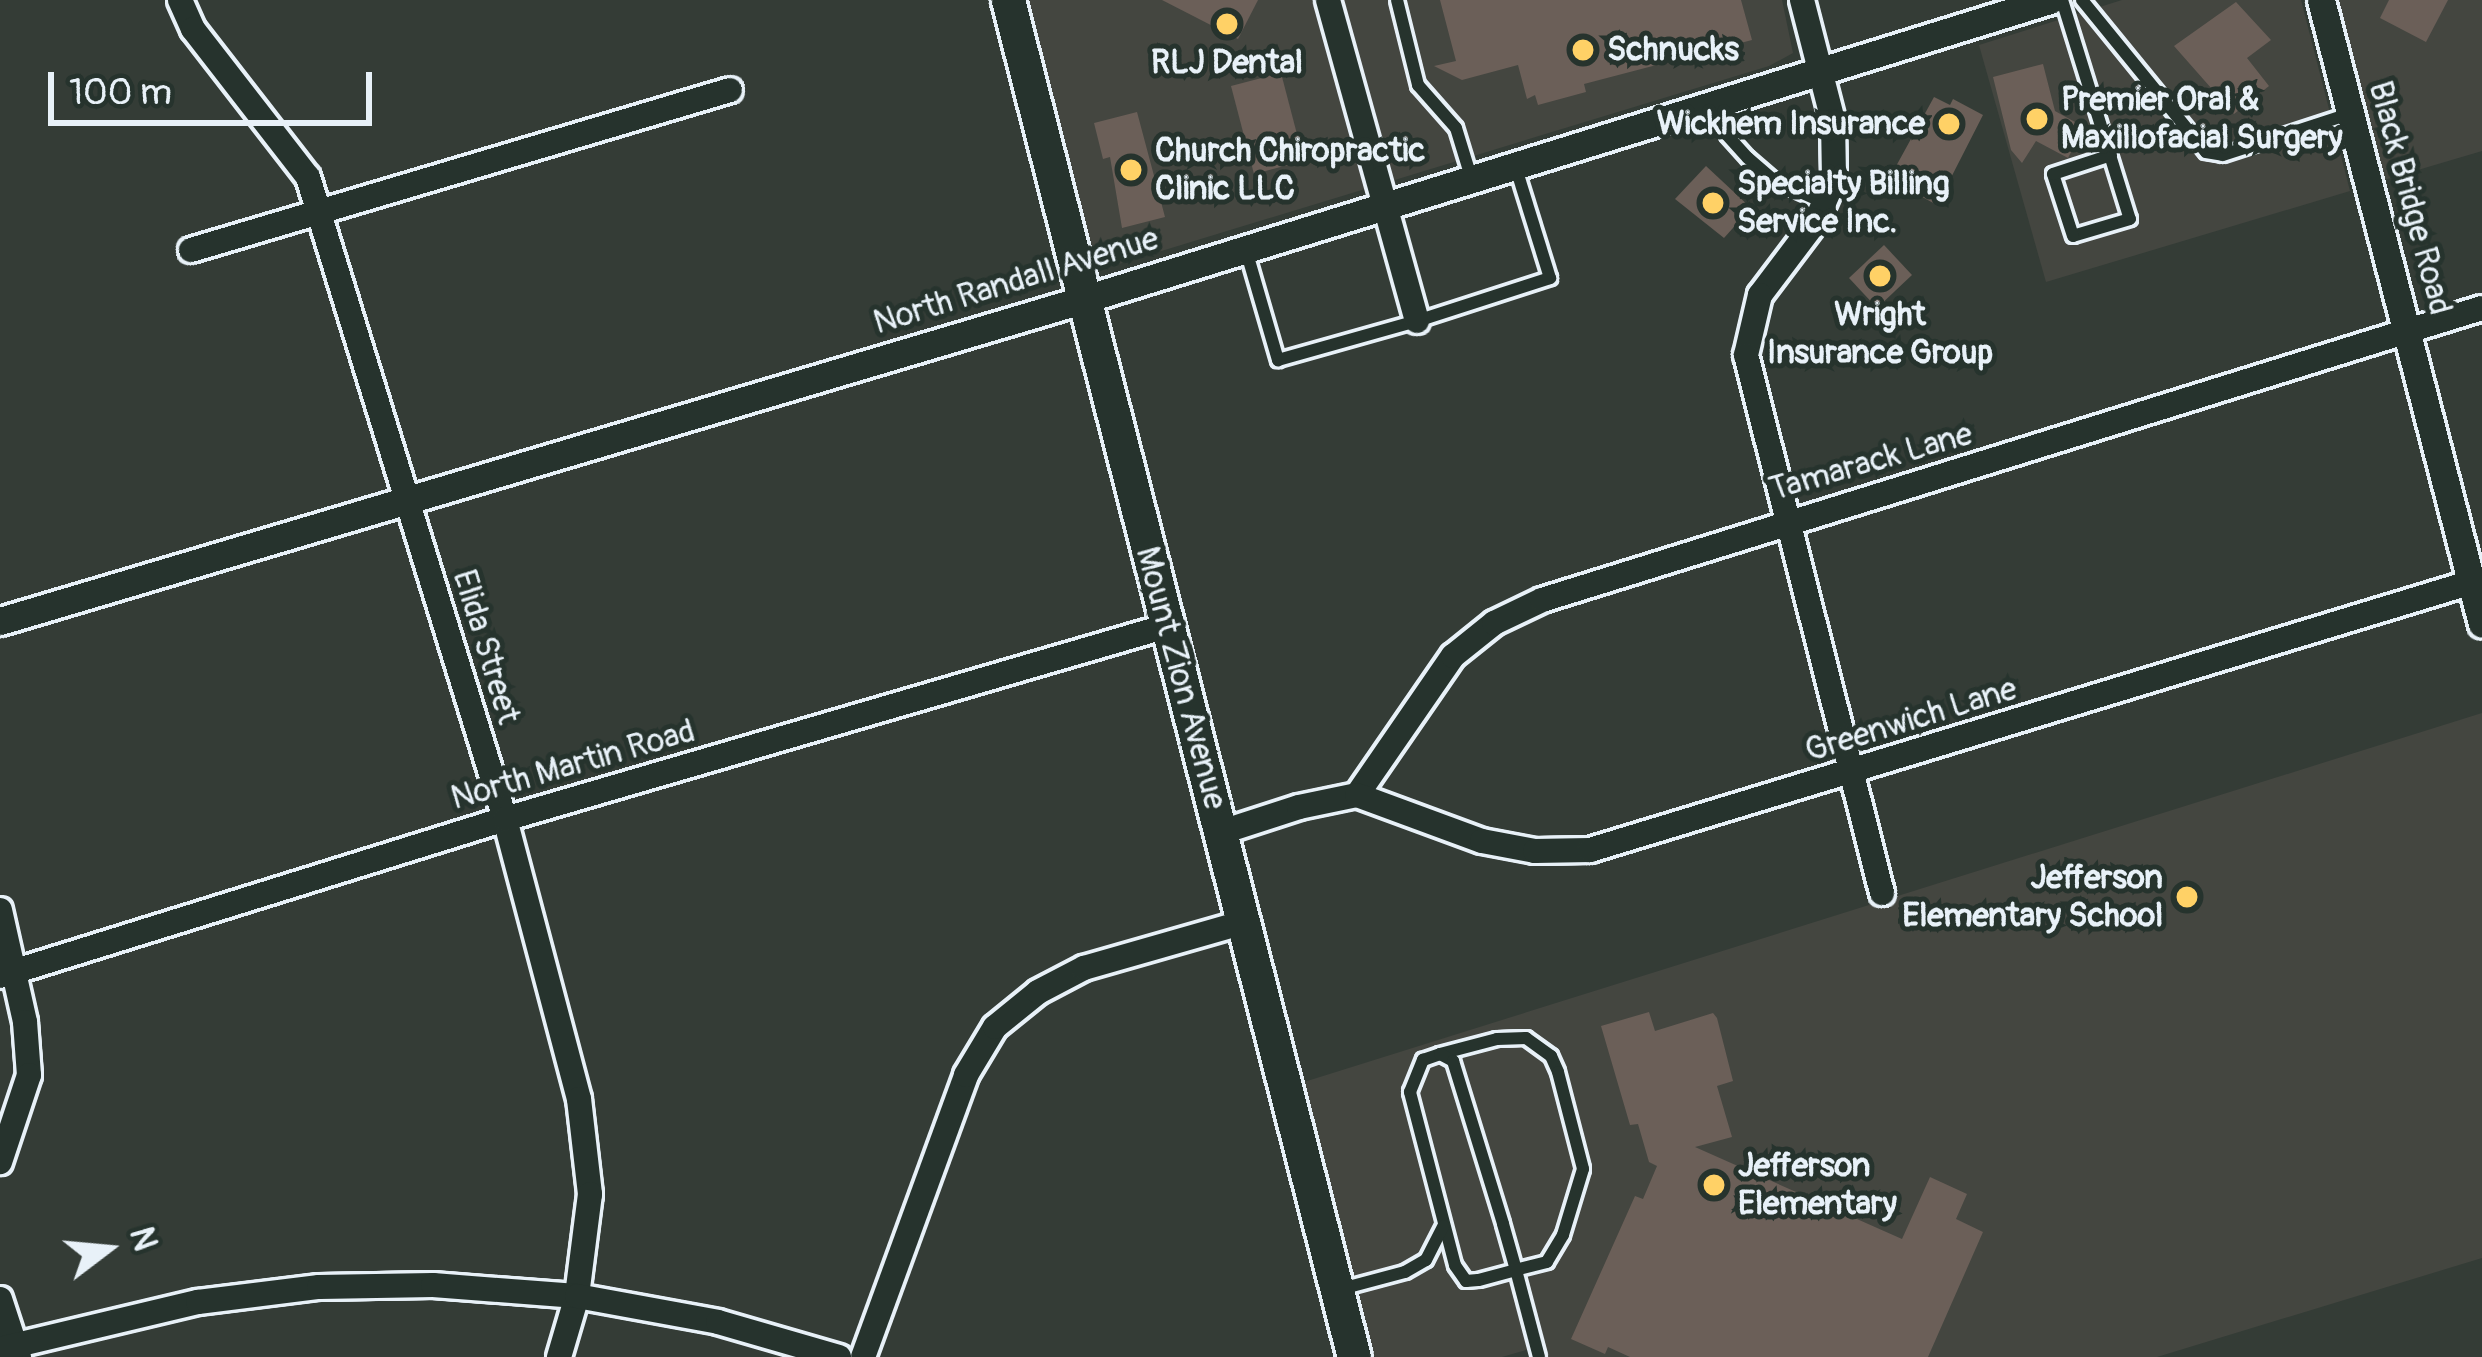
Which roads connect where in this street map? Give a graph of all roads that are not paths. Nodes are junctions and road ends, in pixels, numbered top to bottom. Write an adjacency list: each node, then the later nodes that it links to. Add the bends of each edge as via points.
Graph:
1 (179, 0): 19 (street, Elida Street, via 308,178)
2 (1008, 0): 22 (main road, Mount Zion Avenue)
3 (1328, 0): 18 (street)
4 (1397, 0): 16 (lane, via 1418,85 1456,128)
5 (1802, 0): 10 (street)
6 (2050, 0): 10 (street, North Randall Avenue)
7 (2062, 0): 14 (lane)
8 (2082, 0): 13 (lane, via 2206,152 2223,155)
9 (2321, 0): 13 (street, Black Bridge Road)
10 (1821, 73): 12 (street, North Randall Avenue); 17 (street, via 1837,146)
11 (730, 90): 19 (street)
12 (1718, 104): 15 (street, North Randall Avenue); 17 (lane, via 1727,135 1748,158 1773,180)
13 (2351, 113): 25 (street, Black Bridge Road)
14 (2111, 155): 14 (lane, via 2130,219 2073,236 2053,174)
15 (1515, 166): 16 (street, North Randall Avenue); 24 (lane, via 1550,278)
16 (1472, 179): 18 (street, North Randall Avenue)
17 (1825, 203): 27 (street, via 1760,295 1746,355)
18 (1381, 206): 20 (street, North Randall Avenue); 24 (street)
19 (318, 211): 21 (street); 26 (street, Elida Street)
20 (1245, 249): 22 (street, North Randall Avenue); 24 (lane, via 1278,360)
21 (190, 250)
22 (1084, 298): 26 (street, North Randall Avenue); 31 (main road, Mount Zion Avenue)
23 (2482, 308): 25 (street, Tamarack Lane)
24 (1417, 320)
25 (2408, 330): 27 (street, Tamarack Lane); 28 (street, Black Bridge Road)
26 (406, 500): 29 (street, North Randall Avenue); 34 (street, Elida Street)
27 (1786, 520): 32 (street); 33 (street, Tamarack Lane, via 1494,623 1453,656)
28 (2476, 580): 30 (street, Black Bridge Road); 32 (street, Greenwich Lane)
29 (0, 621)
30 (2482, 624)
31 (1167, 626): 34 (street, North Martin Road); 35 (main road, Mount Zion Avenue)
32 (1850, 774): 33 (street, Greenwich Lane, via 1590,850 1482,841); 36 (street)
33 (1358, 795): 35 (street)
34 (505, 819): 39 (street, North Martin Road); 45 (street, Elida Street, via 579,1099 590,1194)
35 (1222, 832): 38 (main road, Mount Zion Avenue)
36 (1882, 892)
37 (0, 910): 39 (street)
38 (1244, 922): 44 (main road, Mount Zion Avenue); 50 (street, via 1084,968 995,1028 966,1075)
39 (6, 974): 41 (street, via 25,1022 29,1075)
40 (1441, 1054): 42 (lane, via 1423,1060 1410,1092); 43 (lane, via 1457,1068); 43 (lane, via 1526,1038 1558,1072 1580,1148 1579,1189 1555,1253)
41 (0, 1162)
42 (1444, 1225): 43 (lane, via 1466,1281); 44 (lane, via 1436,1249 1415,1268)
43 (1516, 1270): 52 (lane)
44 (1337, 1291): 51 (main road, Mount Zion Avenue)
45 (577, 1296): 47 (street, via 433,1285 320,1288 137,1312); 48 (street, Elida Street); 49 (street, via 718,1322)
46 (0, 1299): 47 (street)
47 (11, 1350)
48 (559, 1357)
49 (839, 1357)
50 (863, 1357)
51 (1354, 1357)
52 (1539, 1357)

